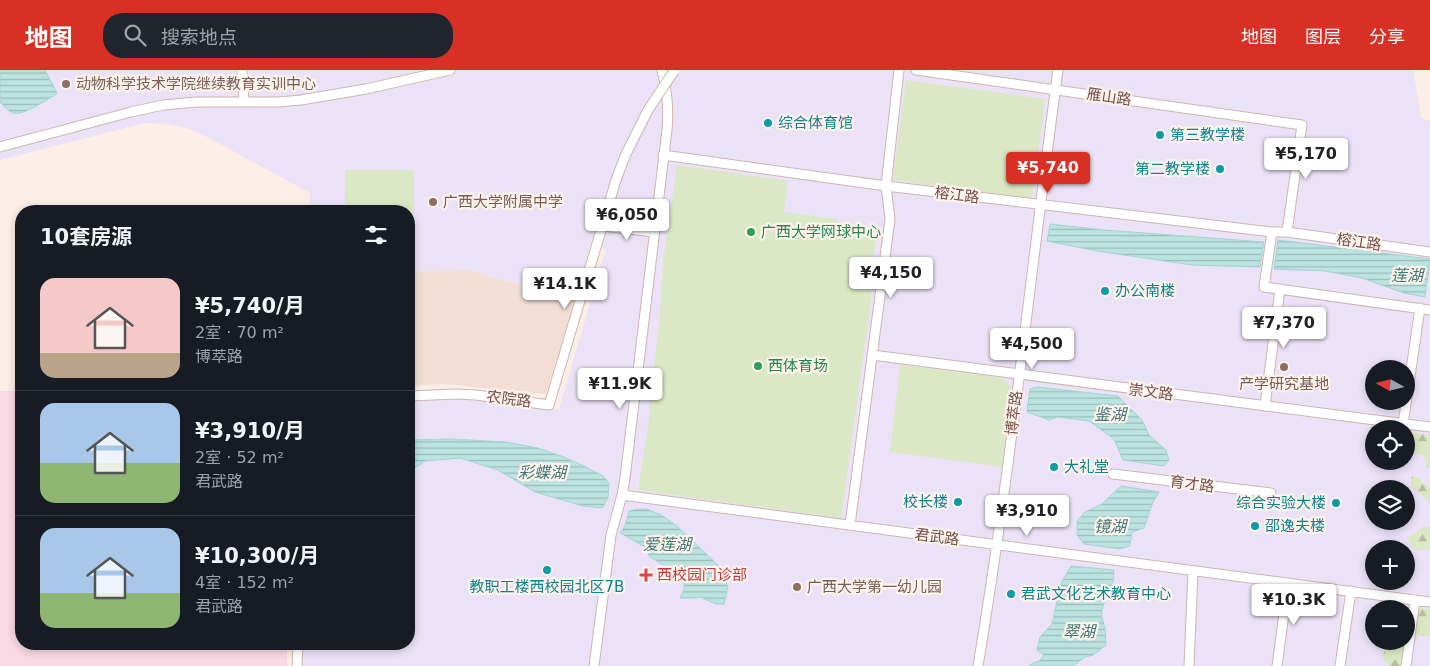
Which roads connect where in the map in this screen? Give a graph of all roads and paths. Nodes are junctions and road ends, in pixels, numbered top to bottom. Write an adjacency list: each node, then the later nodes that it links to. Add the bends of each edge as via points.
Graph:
1 (242, 70): 9 (street)
2 (450, 70): 9 (street, via 301,100)
3 (662, 70): 11 (street, via 668,112)
4 (675, 70): 14 (street, 农院路, bridge, via 648,110 625,156)
5 (899, 70): 12 (street)
6 (916, 70): 8 (street, 雁山路)
7 (1058, 70): 8 (street, 博萃路)
8 (1055, 90): 13 (street, 博萃路); 17 (street, 雁山路, via 1302,125)
9 (244, 101): 10 (street, via 163,105)
10 (0, 147)
11 (663, 155): 12 (street, 榕江路); 15 (street)
12 (886, 186): 13 (street, 榕江路); 22 (street, via 890,219)
13 (1040, 204): 16 (street, 榕江路); 23 (street, 博萃路)
14 (603, 226): 15 (street); 24 (street, 农院路, via 549,405 476,395)
15 (654, 232): 32 (street)
16 (1272, 232): 17 (street, 榕江路); 19 (street, via 1264,287)
17 (1287, 232): 18 (street, 榕江路)
18 (1430, 252)
19 (1280, 289): 20 (street); 25 (street)
20 (1420, 308): 21 (street); 27 (street)
21 (1430, 310)
22 (872, 355): 23 (street, 崇文路); 33 (street)
23 (1019, 375): 25 (street, 崇文路); 34 (street, 博萃路)
24 (415, 396)
25 (1265, 406): 26 (street, 崇文路)
26 (1373, 420)
27 (1405, 420)
28 (1415, 425): 29 (street, 崇文路)
29 (1430, 427)
30 (1113, 474): 31 (street, 育才路)
31 (1271, 493)
32 (622, 495): 33 (street, 君武路); 44 (street, via 611,536)
33 (850, 525): 34 (street, 君武路)
34 (998, 545): 35 (street, 君武路); 45 (street, 博萃路)
35 (1193, 570): 36 (street, 君武路); 46 (street)
36 (1288, 583): 37 (street, 君武路); 47 (street)
37 (1351, 591): 38 (street, 君武路); 48 (street)
38 (1414, 600)
39 (1415, 600): 40 (street, 君武路)
40 (1430, 602)
41 (298, 650): 43 (street)
42 (1408, 650): 49 (street)
43 (297, 666)
44 (594, 666)
45 (978, 666)
46 (1190, 666)
47 (1277, 666)
48 (1340, 666)
49 (1406, 666)

